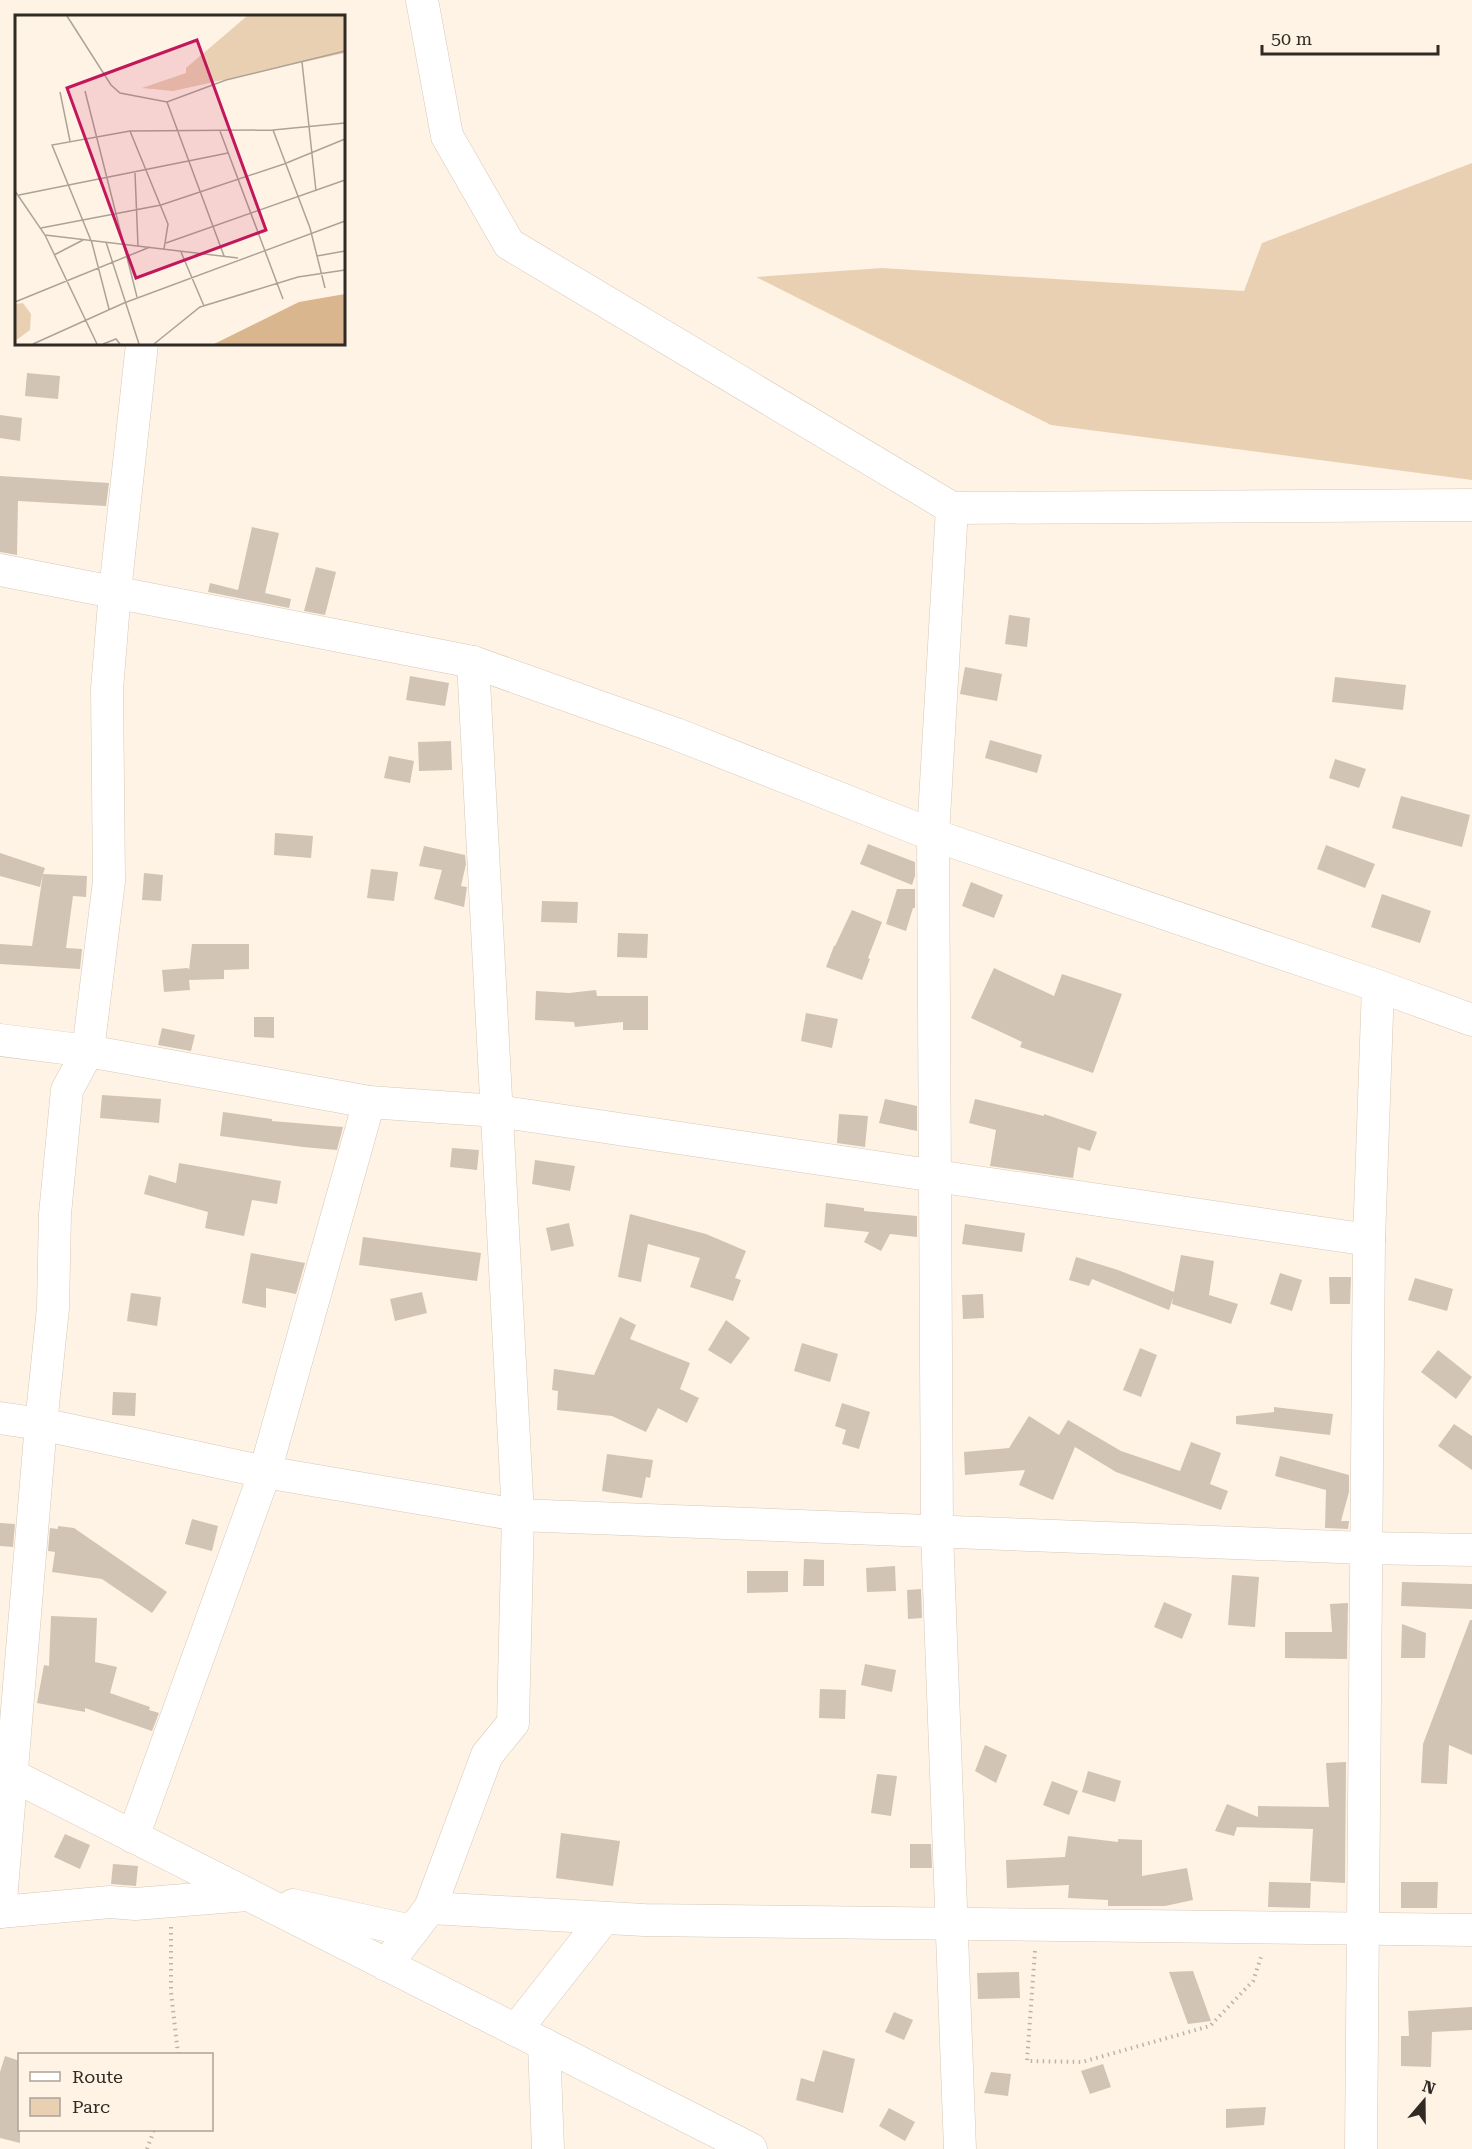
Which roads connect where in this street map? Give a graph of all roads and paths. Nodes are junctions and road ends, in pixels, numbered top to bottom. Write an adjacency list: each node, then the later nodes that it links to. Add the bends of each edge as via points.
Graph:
1 (422, 0): 4 (street, via 447,136 508,244)
2 (142, 345): 6 (street)
3 (1472, 505): 4 (street)
4 (952, 508): 8 (street)
5 (0, 570): 6 (street)
6 (116, 591): 7 (street); 12 (street, via 107,689 108,881)
7 (473, 662): 8 (street, via 676,735); 14 (street)
8 (933, 835): 9 (street); 15 (street)
9 (1378, 986): 10 (street); 16 (street)
10 (1472, 1020)
11 (0, 1040): 12 (street)
12 (88, 1051): 13 (street); 18 (street, via 67,1090)
13 (369, 1102): 14 (street); 19 (street)
14 (497, 1111): 15 (street); 20 (street)
15 (936, 1177): 16 (street); 21 (street)
16 (1369, 1240): 22 (street)
17 (0, 1418): 18 (street)
18 (41, 1424): 19 (street); 24 (street)
19 (265, 1472): 20 (street); 25 (street)
20 (518, 1515): 21 (street); 30 (street, via 513,1723 487,1755)
21 (937, 1532): 22 (street); 31 (street)
22 (1365, 1548): 23 (street); 34 (street)
23 (1472, 1550)
24 (6, 1772): 25 (street); 28 (street)
25 (133, 1837): 26 (street)
26 (249, 1895): 27 (street); 30 (street); 36 (street)
27 (171, 1900): 28 (street); 39 (path, via 171,1992)
28 (0, 1912)
29 (604, 1918): 30 (street); 31 (street); 37 (street)
30 (421, 1919): 36 (street)
31 (951, 1922): 32 (street); 44 (street)
32 (1037, 1924): 33 (street); 33 (path, via 1027,2061 1082,2062 1210,2026 1253,1980)
33 (1270, 1928): 34 (street)
34 (1363, 1929): 35 (street); 45 (street)
35 (1472, 1930)
36 (387, 1965): 37 (street)
37 (516, 2030): 38 (street)
38 (544, 2044): 42 (street); 43 (street)
39 (178, 2053)
40 (154, 2131): 41 (path)
41 (147, 2149)
42 (548, 2149)
43 (751, 2149)
44 (960, 2149)
45 (1361, 2149)

